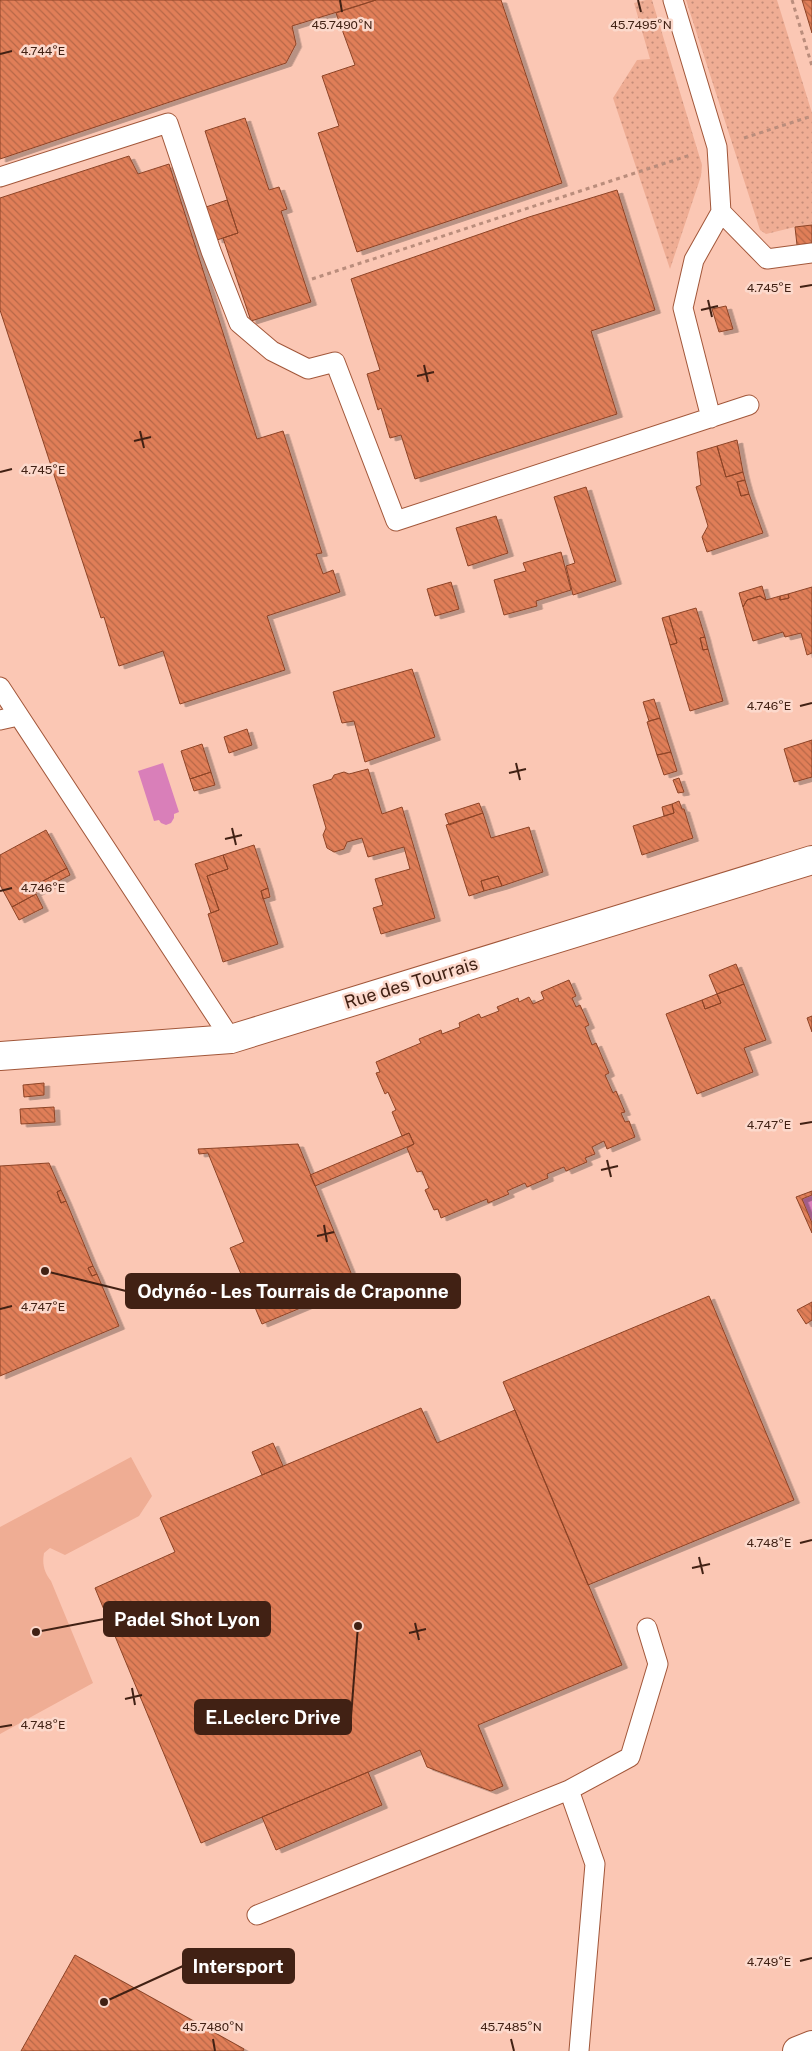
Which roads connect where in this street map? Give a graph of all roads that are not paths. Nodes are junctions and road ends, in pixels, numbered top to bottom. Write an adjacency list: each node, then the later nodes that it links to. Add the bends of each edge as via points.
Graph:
1 (673, 0): 3 (lane, via 716,147)
2 (0, 177): 6 (lane, via 168,123 211,251 240,323 272,351 308,369 335,362 396,521)
3 (721, 212): 4 (lane, via 767,259); 6 (lane, via 694,260 682,308)
4 (812, 253)
5 (749, 406): 6 (lane)
6 (711, 418)
7 (0, 687): 8 (lane)
8 (9, 718): 10 (lane)
9 (812, 860): 10 (street, Rue des Tourrais)
10 (231, 1039): 11 (street, Rue des Tourrais)
11 (0, 1056)
12 (646, 1628): 13 (lane, via 658,1664 630,1757)
13 (569, 1790): 14 (lane); 16 (lane, via 595,1864)
14 (257, 1915)
15 (812, 2045): 17 (street)
16 (580, 2051)
17 (797, 2051)

